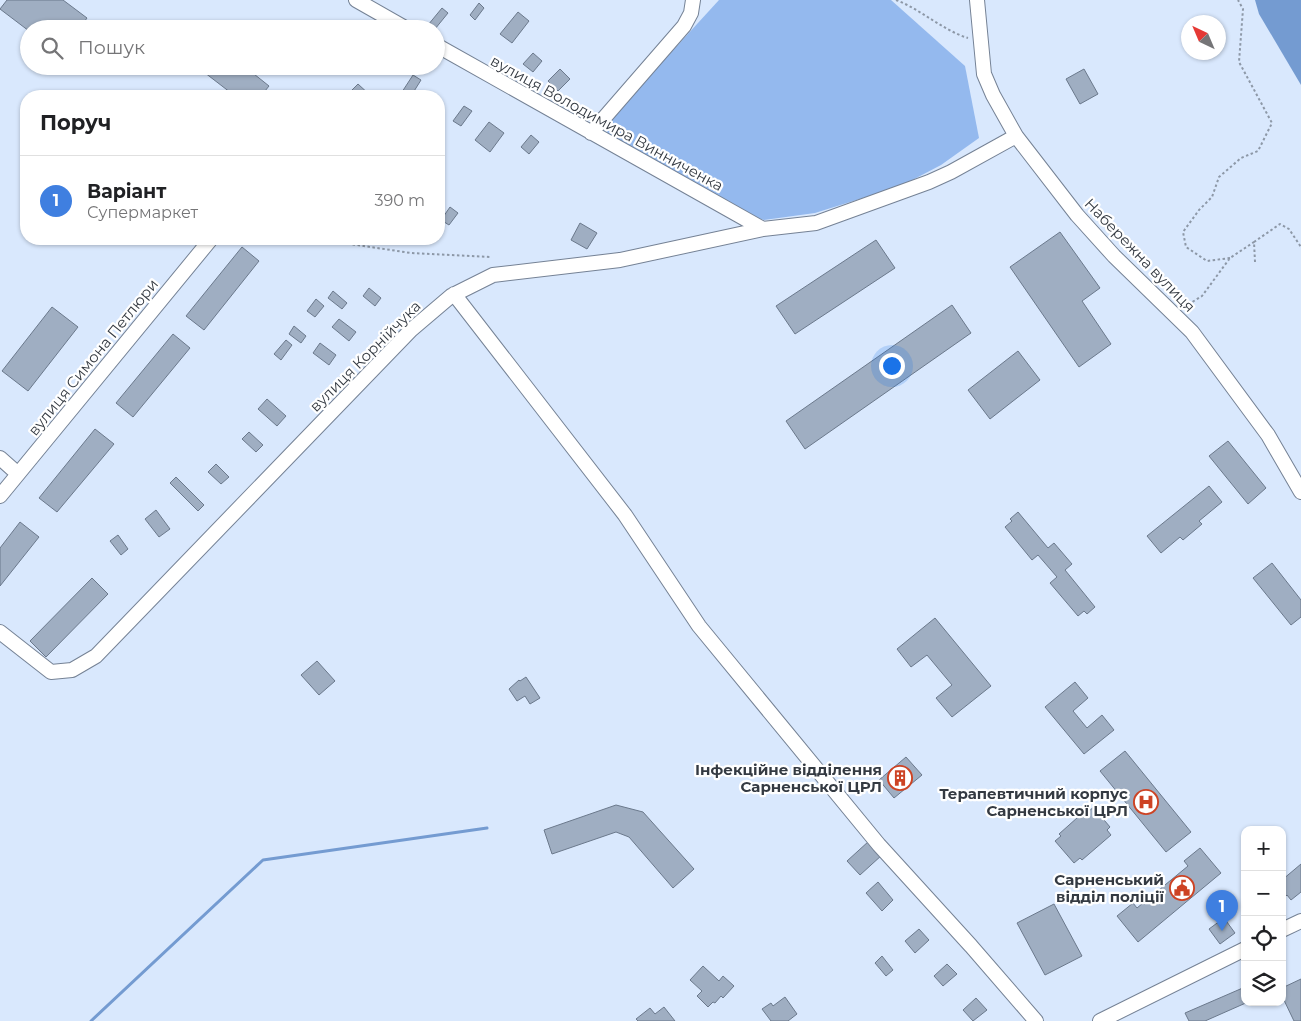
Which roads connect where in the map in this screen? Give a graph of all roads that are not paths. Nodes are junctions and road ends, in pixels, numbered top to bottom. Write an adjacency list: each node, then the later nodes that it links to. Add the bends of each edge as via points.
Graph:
1 (356, 0): 4 (street)
2 (693, 0): 6 (street, via 684,26)
3 (977, 0): 7 (street, Набережна вулиця, via 984,74)
4 (391, 20)
5 (445, 51): 6 (street, вулиця Володимира Винниченка)
6 (591, 133): 8 (street, вулиця Володимира Винниченка)
7 (1016, 136): 8 (street, вулиця Корнійчука, via 951,172 890,196 816,223); 13 (street, Набережна вулиця, via 1077,215 1192,332 1268,435)
8 (763, 229): 10 (street, вулиця Корнійчука, via 620,260 493,275)
9 (206, 245): 12 (street, вулиця Симона Петлюри)
10 (454, 294): 15 (street, вулиця Корнійчука, via 411,330 96,656 72,670 51,672); 19 (street, via 625,516 699,626 879,845)
11 (0, 458): 12 (street)
12 (18, 474): 14 (street, вулиця Симона Петлюри)
13 (1301, 492)
14 (0, 496)
15 (0, 632)
16 (1301, 921): 17 (street)
17 (1286, 928)
18 (1241, 951): 20 (street)
19 (1036, 1021)
20 (1100, 1021)

